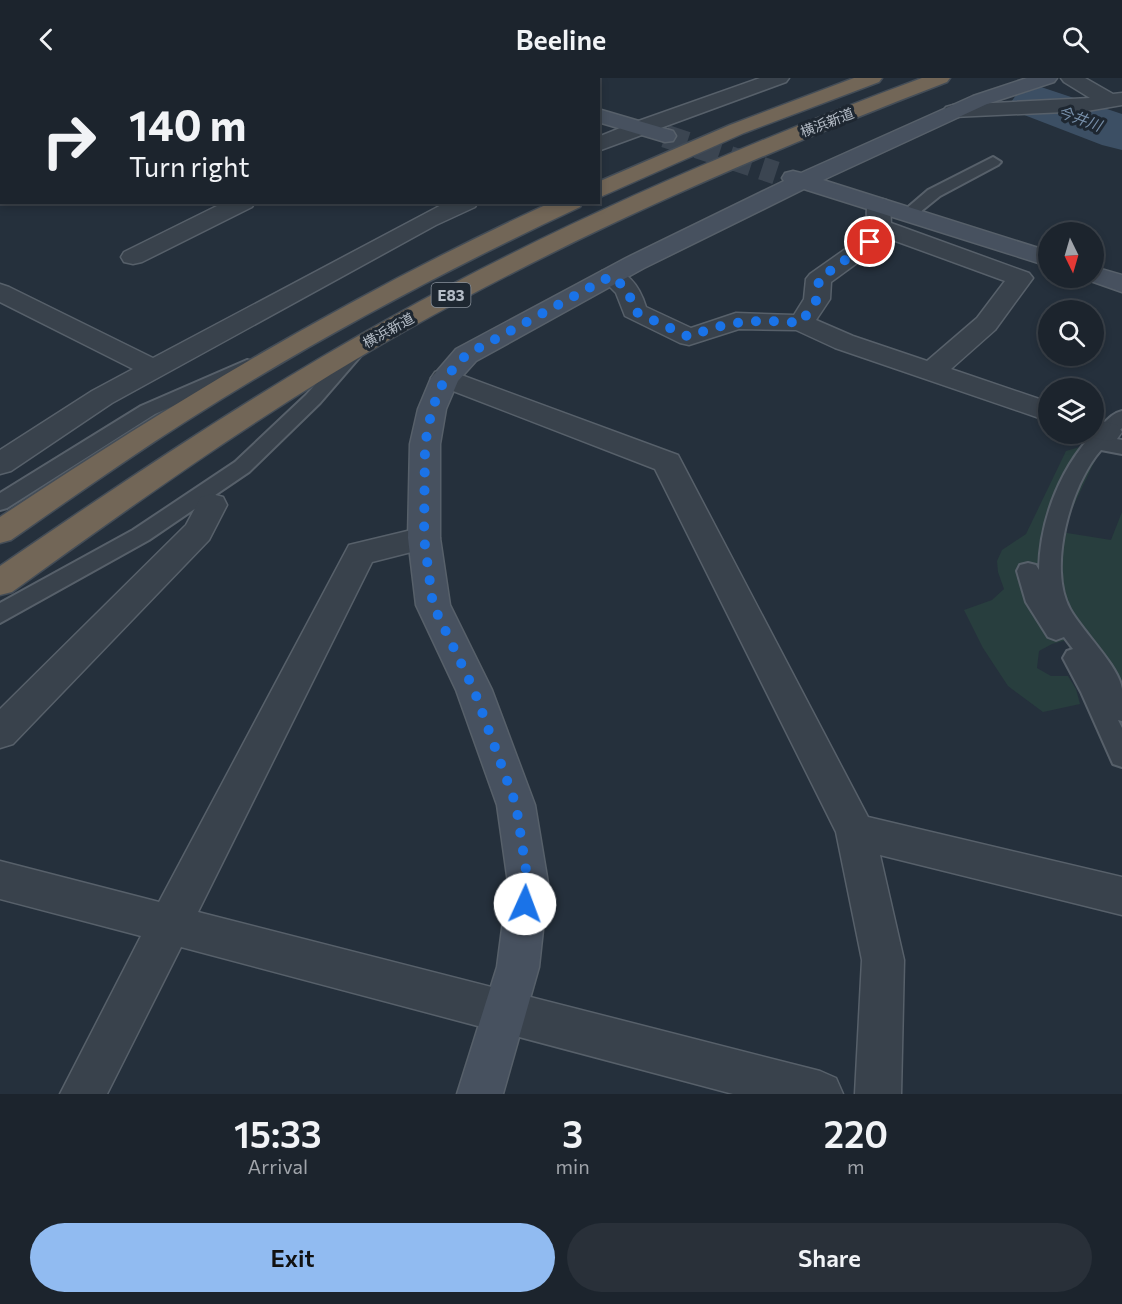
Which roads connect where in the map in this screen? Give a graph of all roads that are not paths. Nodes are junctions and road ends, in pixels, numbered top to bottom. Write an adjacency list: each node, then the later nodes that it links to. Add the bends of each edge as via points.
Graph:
1 (779, 78): 9 (street)
2 (872, 78): 14 (highway, 横浜新道, via 737,129)
3 (940, 78): 28 (highway, 横浜新道 / E83, via 775,141 565,236)
4 (1071, 78): 6 (street)
5 (1042, 80): 7 (street)
6 (1116, 100): 7 (street, via 1087,105)
7 (953, 111): 13 (street)
8 (600, 116): 9 (street)
9 (637, 128): 10 (street); 11 (street)
10 (665, 136)
11 (600, 144)
12 (993, 162): 19 (lane, via 934,193)
13 (789, 177): 18 (street); 23 (street)
14 (600, 190)
15 (240, 204): 22 (street)
16 (464, 204): 30 (street)
17 (568, 204): 29 (highway, 横浜新道 / E83, via 364,305)
18 (878, 205): 19 (street); 20 (street, via 880,227)
19 (908, 214): 21 (street)
20 (886, 230): 27 (street, via 819,279 817,299); 31 (street, via 1020,278 986,324)
21 (1038, 256)
22 (133, 257)
23 (611, 276): 27 (street, via 628,290 634,311 689,337 736,321); 32 (street, via 466,355)
24 (1104, 278): 25 (street)
25 (1122, 284)
26 (0, 292): 30 (street)
27 (801, 323): 31 (street)
28 (360, 346): 41 (highway, 横浜新道 / E83, via 136,487); 42 (lane, via 313,399 242,467 141,535)
29 (284, 350): 36 (lane, via 148,410); 38 (highway, 横浜新道 / E83, via 177,414)
30 (154, 369): 35 (street, via 102,397)
31 (931, 372): 33 (street)
32 (445, 378): 39 (street, via 432,409 425,444); 46 (street, via 667,462)
33 (1038, 409)
34 (1108, 434): 43 (lane, via 1076,473 1061,509 1048,582 1063,617 1095,662)
35 (0, 464)
36 (0, 503)
37 (212, 505): 44 (street, via 198,532)
38 (0, 532)
39 (424, 538): 49 (street, via 360,553); 50 (street, via 433,605 474,690 516,805 528,883 518,968)
40 (1028, 571): 45 (lane, via 1037,602 1081,666)
41 (0, 582)
42 (0, 614)
43 (1122, 711)
44 (0, 734)
45 (1122, 756)
46 (855, 831): 48 (street); 54 (street, via 884,960)
47 (0, 880): 49 (street)
48 (1122, 896)
49 (171, 924): 50 (street); 51 (street)
50 (505, 1011): 52 (street); 53 (street)
51 (83, 1094)
52 (480, 1094)
53 (820, 1094)
54 (878, 1094)

